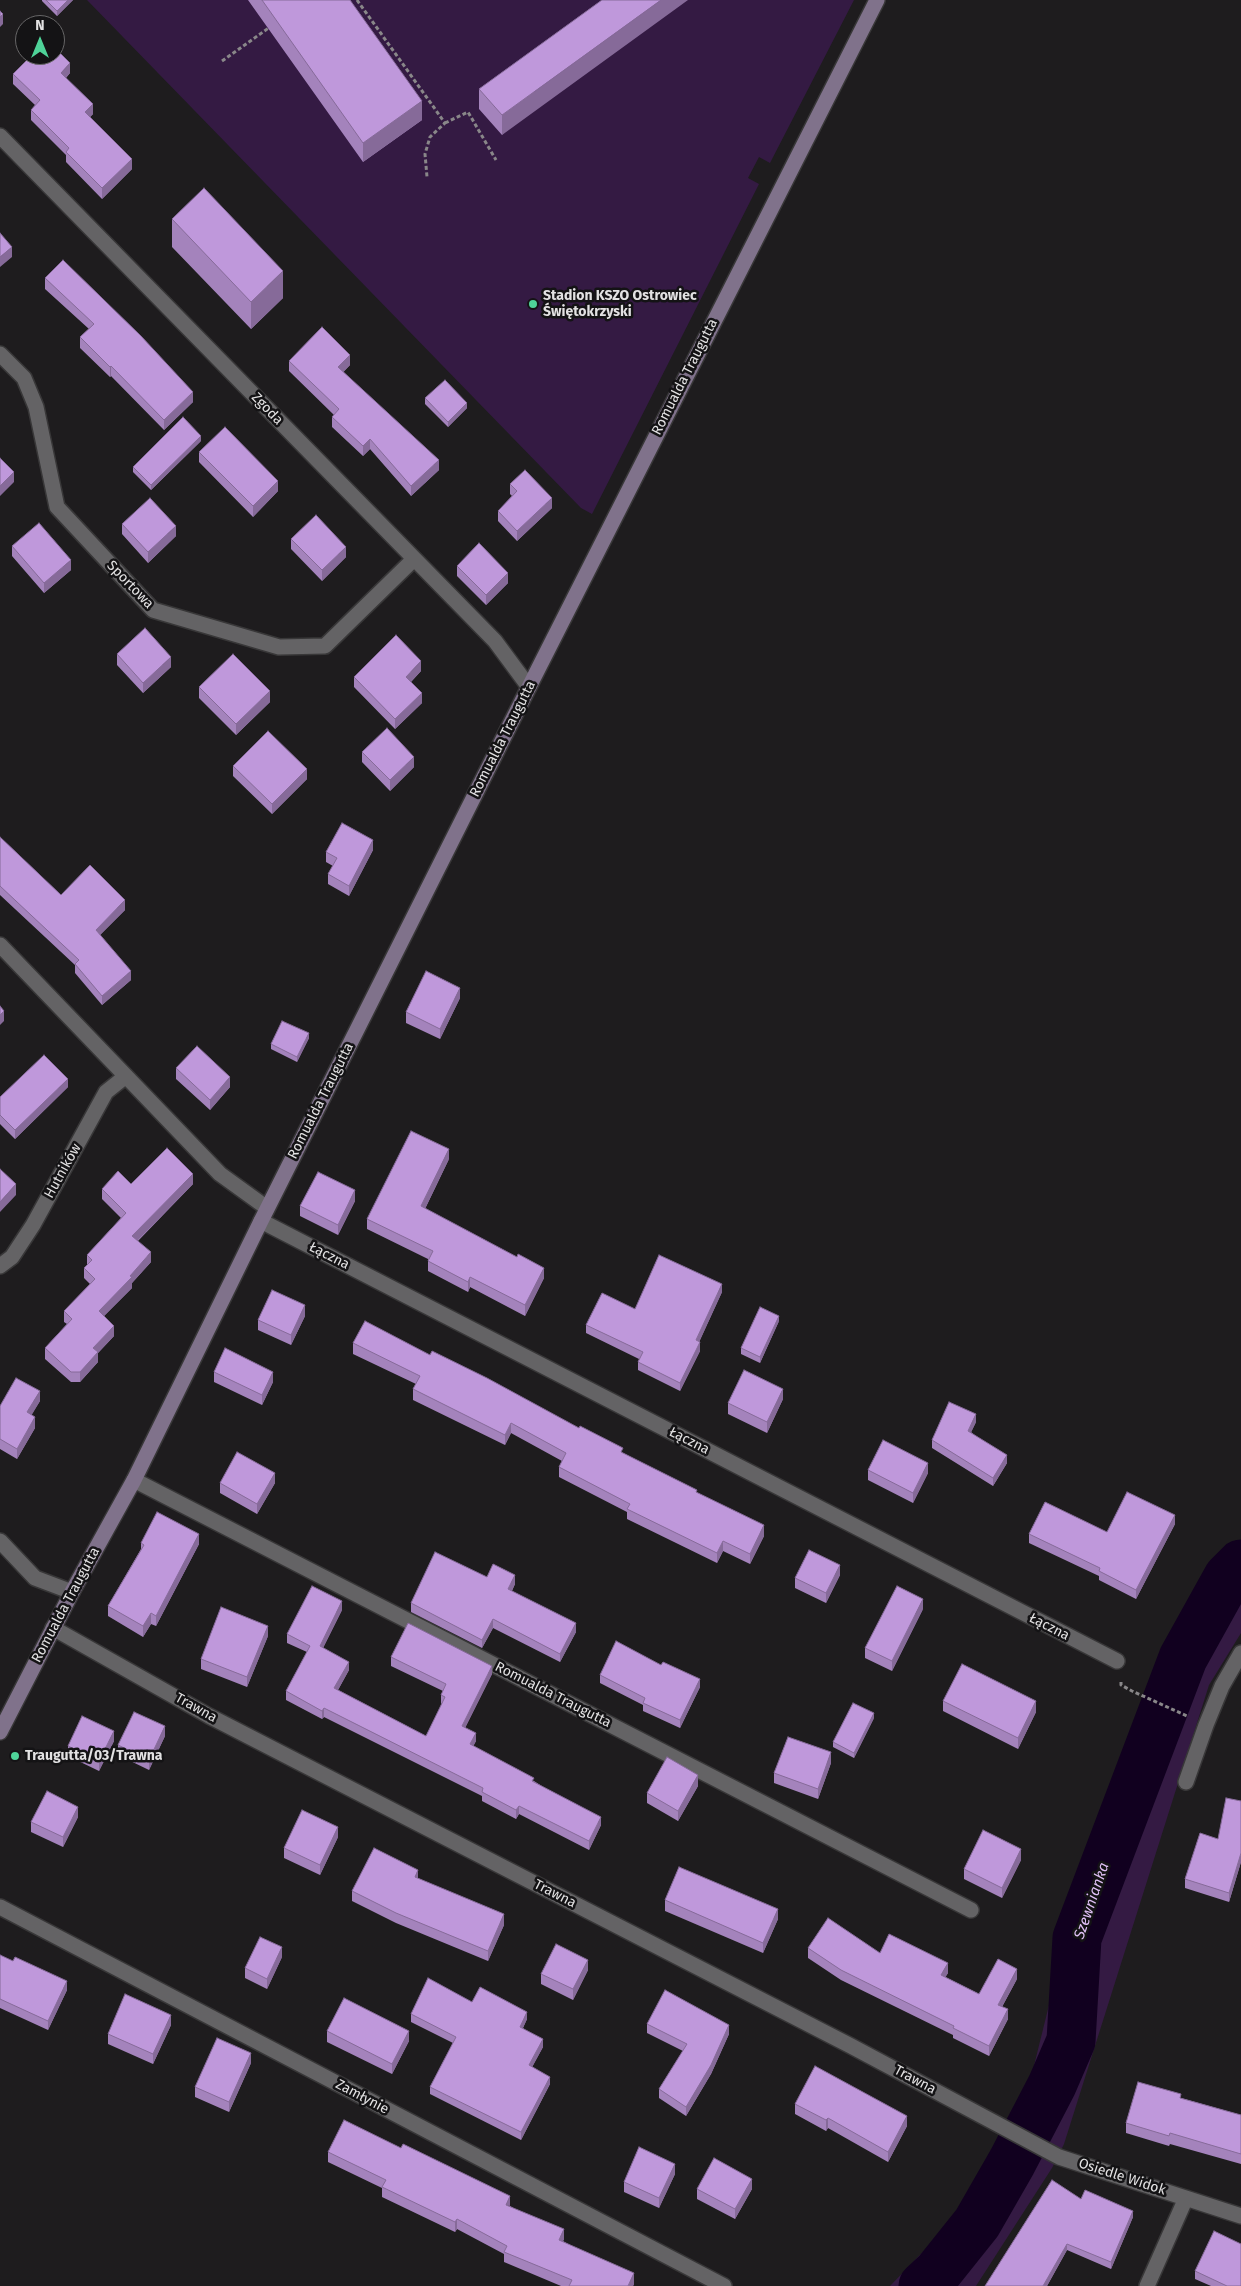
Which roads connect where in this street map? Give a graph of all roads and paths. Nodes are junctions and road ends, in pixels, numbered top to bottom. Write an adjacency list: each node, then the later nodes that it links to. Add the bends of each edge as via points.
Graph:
1 (357, 0): 5 (path)
2 (876, 0): 11 (main road, Romualda Traugutta)
3 (277, 22): 4 (path)
4 (222, 61)
5 (445, 123): 7 (path, via 468,112); 8 (path, via 430,137 425,154)
6 (0, 136): 10 (street, Zgoda)
7 (496, 160)
8 (427, 176)
9 (0, 354): 10 (street, Sportowa, via 24,378 36,407 57,508 153,610 279,648 325,646)
10 (414, 559): 11 (street, Zgoda, via 495,641)
11 (529, 687): 14 (main road, Romualda Traugutta)
12 (0, 945): 13 (street, Łączna)
13 (126, 1076): 14 (street, Łączna); 15 (street, Hutników, via 106,1092 33,1225 12,1257)
14 (264, 1215): 16 (main road, Romualda Traugutta); 21 (street, Łączna)
15 (0, 1266)
16 (134, 1480): 18 (main road, Romualda Traugutta); 27 (street, Romualda Traugutta)
17 (0, 1541): 18 (street, via 35,1578)
18 (72, 1592): 19 (main road, Romualda Traugutta)
19 (53, 1628): 24 (main road, Romualda Traugutta); 28 (street, Trawna, via 208,1716 851,2046)
20 (1241, 1653): 23 (street, via 1222,1686)
21 (1117, 1662)
22 (1132, 1691): 23 (path)
23 (1206, 1725): 25 (street)
24 (0, 1732)
25 (1186, 1782)
26 (0, 1907): 31 (street, Zamłynie)
27 (971, 1910)
28 (1059, 2157): 29 (street, Osiedle Widok)
29 (1186, 2198): 30 (street, Osiedle Widok); 32 (street, Osiedle Widok)
30 (1241, 2216)
31 (724, 2286)
32 (1147, 2286)

